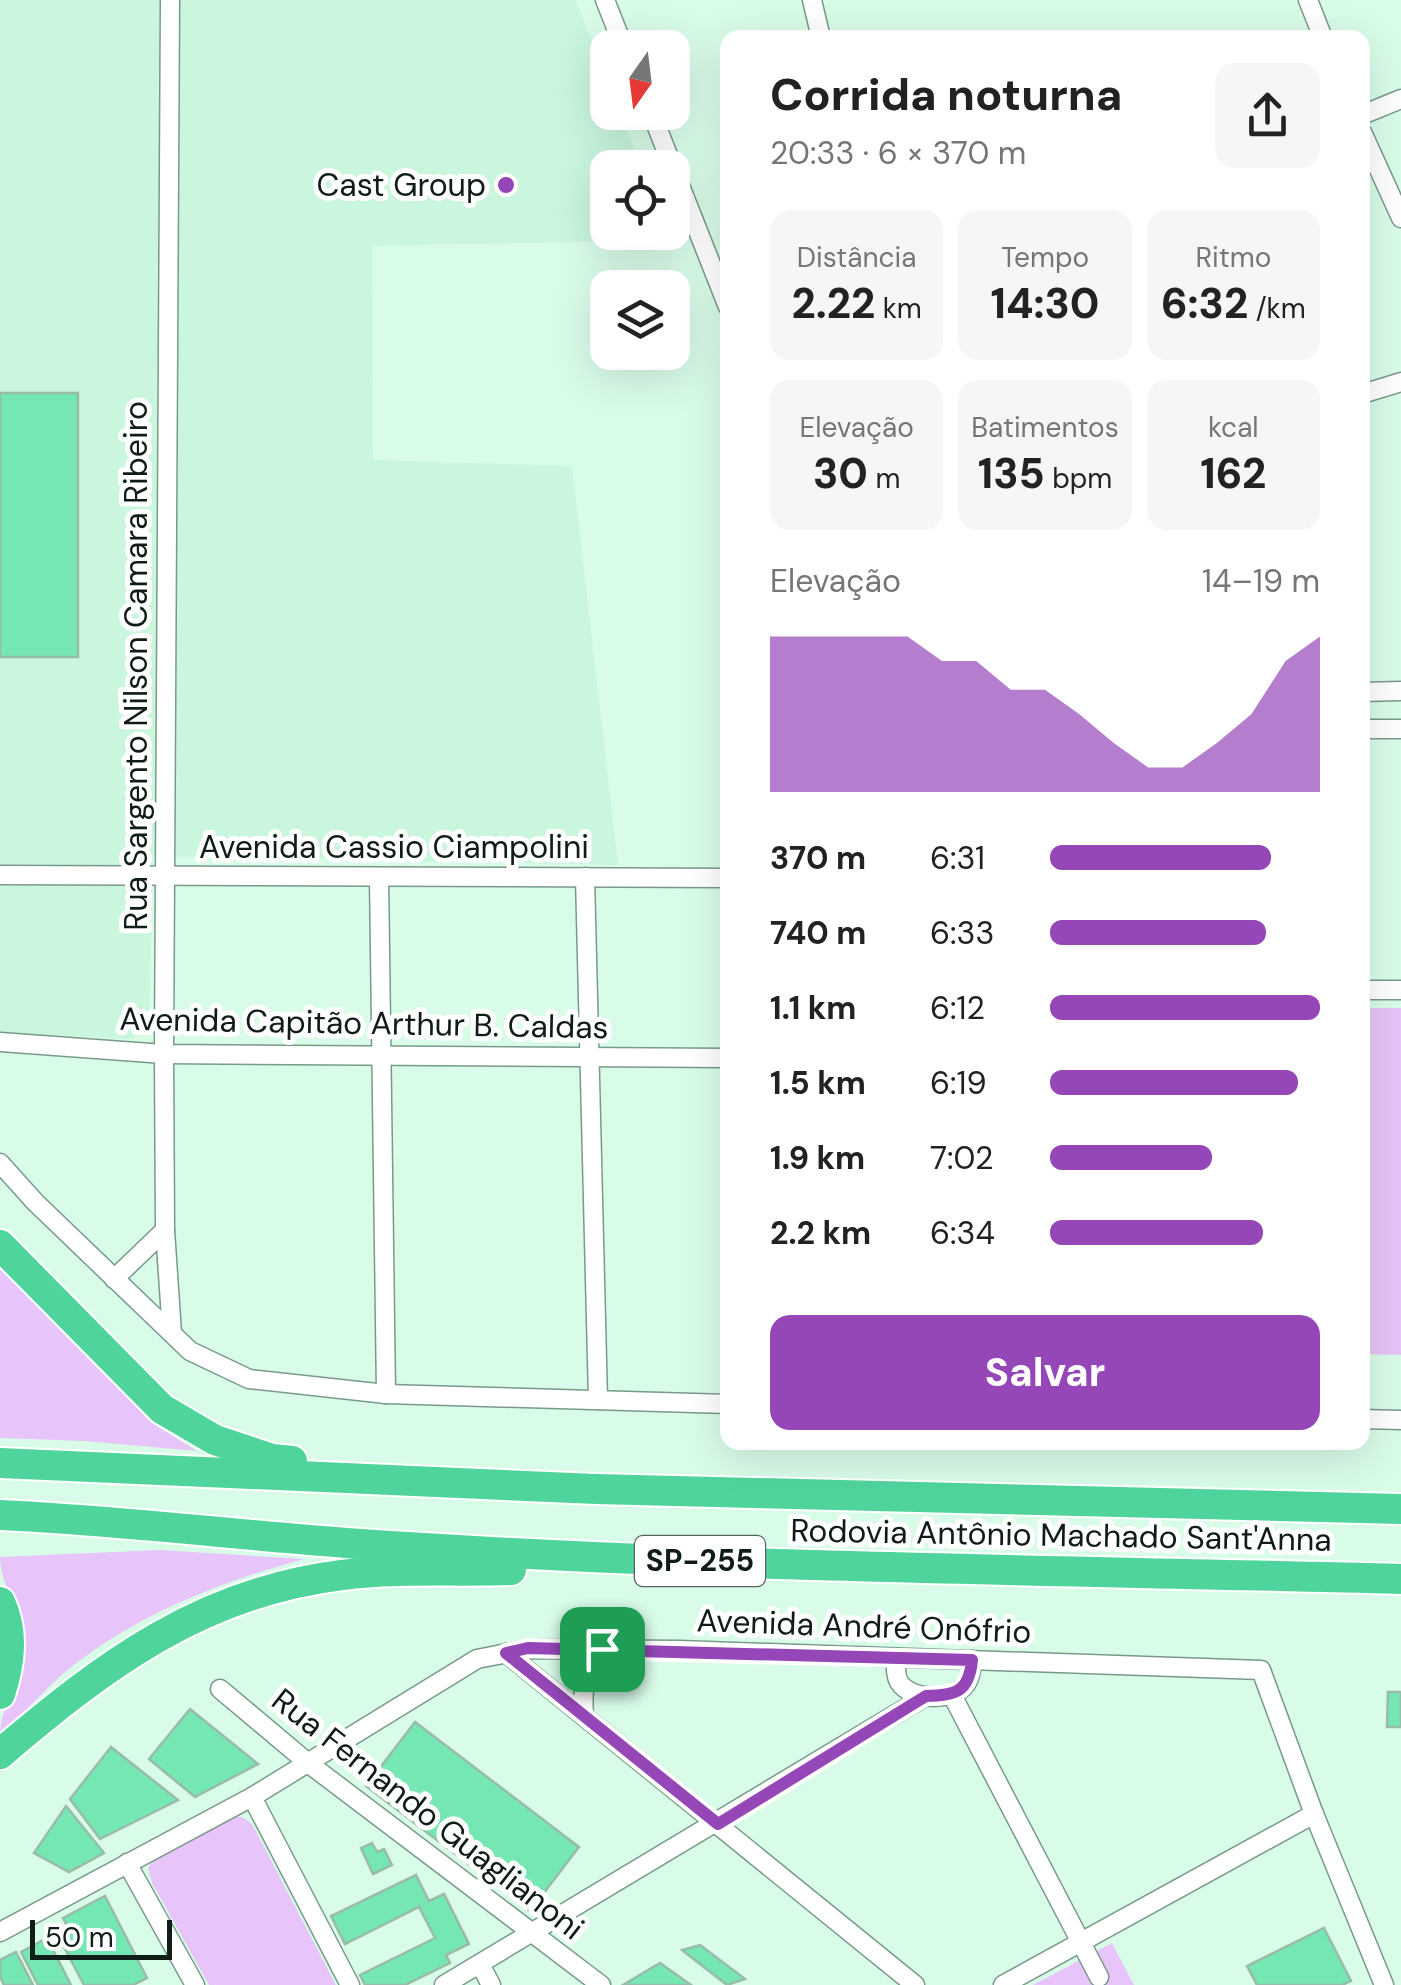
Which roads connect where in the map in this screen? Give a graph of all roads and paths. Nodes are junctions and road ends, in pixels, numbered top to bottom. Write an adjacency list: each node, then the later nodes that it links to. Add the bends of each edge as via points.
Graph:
1 (170, 0): 21 (street, Rua Sargento Nilson Camara Ribeiro)
2 (605, 0): 5 (street)
3 (812, 0): 6 (street)
4 (1308, 0): 7 (street)
5 (617, 30)
6 (820, 30)
7 (1321, 30)
8 (1401, 99): 9 (street)
9 (1370, 112)
10 (658, 130): 13 (street)
11 (1370, 150): 12 (street)
12 (1401, 218)
13 (720, 287)
14 (1401, 382): 15 (street)
15 (1370, 392)
16 (1401, 691): 17 (street)
17 (1370, 692)
18 (1401, 729): 19 (street)
19 (1370, 730)
20 (0, 875): 21 (street, Avenida Cassio Ciampolini)
21 (165, 876): 22 (street, Avenida Cassio Ciampolini); 28 (street, Rua Sargento Nilson Camara Ribeiro)
22 (379, 876): 23 (street, Avenida Cassio Ciampolini); 29 (street)
23 (586, 877): 24 (street, Avenida Cassio Ciampolini); 30 (street)
24 (720, 878)
25 (1370, 990): 26 (street)
26 (1401, 990)
27 (0, 1045): 28 (street, Avenida Capitão Arthur B. Caldas)
28 (164, 1054): 29 (street, Avenida Capitão Arthur B. Caldas); 33 (street, Rua Sargento Nilson Camara Ribeiro)
29 (381, 1055): 30 (street, Avenida Capitão Arthur B. Caldas); 37 (street)
30 (590, 1057): 31 (street, Avenida Capitão Arthur B. Caldas); 38 (street)
31 (720, 1058)
32 (0, 1162): 35 (street)
33 (165, 1230): 35 (street); 36 (street, Rua Sargento Nilson Camara Ribeiro)
34 (0, 1244): 43 (highway, via 162,1409 216,1440 272,1459)
35 (114, 1279): 36 (street)
36 (172, 1333): 37 (street, via 190,1350 249,1379)
37 (386, 1394): 38 (street)
38 (598, 1400): 39 (street)
39 (720, 1404)
40 (1370, 1419): 41 (street)
41 (1401, 1420)
42 (0, 1463): 43 (highway, Rodovia Antônio Machado Sant'Anna / SP-255)
43 (474, 1482): 44 (highway, Rodovia Antônio Machado Sant'Anna / SP-255)
44 (1401, 1509)
45 (0, 1515): 46 (highway, Rodovia Antônio Machado Sant'Anna / SP-255, via 389,1546)
46 (732, 1562): 47 (highway, Rodovia Antônio Machado Sant'Anna / SP-255); 58 (highway, via 342,1574 289,1585 211,1609 136,1648)
47 (1401, 1579)
48 (0, 1602): 54 (highway, via 10,1652)
49 (602, 1649): 50 (street, Avenida André Onófrio); 51 (street, Avenida André Onófrio); 57 (street, via 587,1668)
50 (506, 1653): 57 (street); 59 (street, Avenida André Onófrio, via 477,1659)
51 (896, 1658): 52 (street, Avenida André Onófrio); 56 (street, via 897,1679)
52 (972, 1660): 55 (street, via 965,1685); 61 (street, Avenida André Onófrio, via 1260,1670)
53 (220, 1689): 59 (street, Rua Fernando Guaglianoni)
54 (0, 1694)
55 (952, 1695): 56 (street); 66 (street)
56 (914, 1697): 62 (street)
57 (584, 1716): 62 (street)
58 (0, 1754)
59 (308, 1763): 60 (street, Avenida André Onófrio); 65 (street, Rua Fernando Guaglianoni)
60 (252, 1797): 63 (street, Avenida André Onófrio); 70 (street)
61 (1314, 1814): 66 (street); 76 (street)
62 (718, 1824): 65 (street); 74 (street)
63 (126, 1863): 64 (street, Avenida André Onófrio); 69 (street)
64 (0, 1932)
65 (533, 1933): 67 (street); 73 (street, Rua Fernando Guaglianoni)
66 (1081, 1942): 68 (street); 75 (street)
67 (480, 1964): 71 (street); 72 (street)
68 (1099, 1978)
69 (195, 1985)
70 (350, 1985)
71 (444, 1985)
72 (491, 1985)
73 (600, 1985)
74 (915, 1985)
75 (1003, 1985)
76 (1384, 1985)

